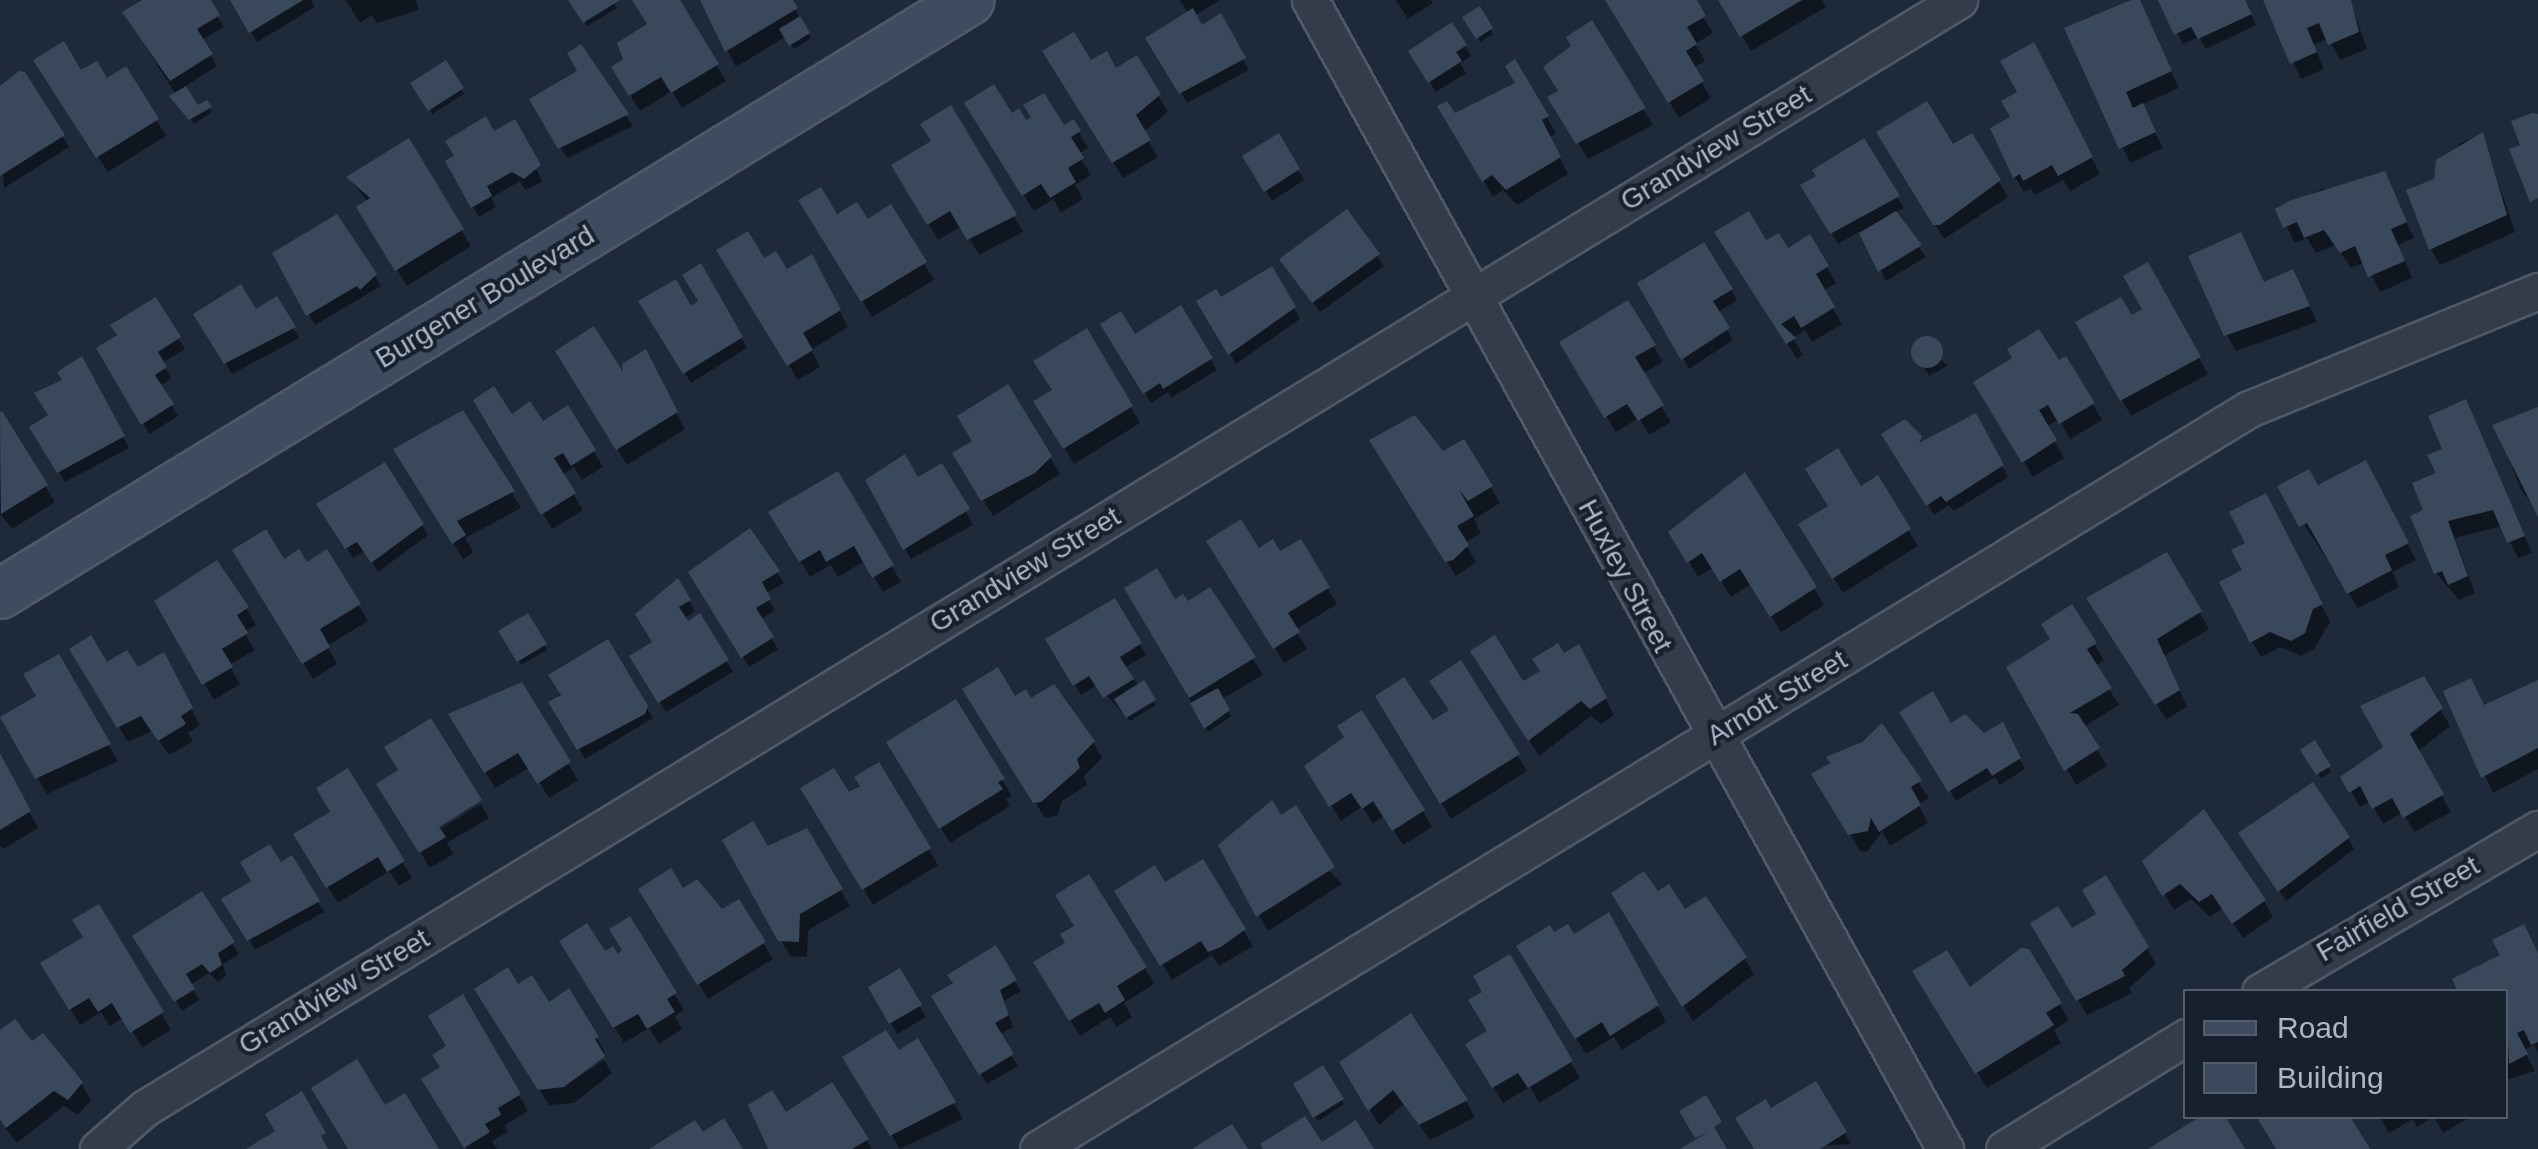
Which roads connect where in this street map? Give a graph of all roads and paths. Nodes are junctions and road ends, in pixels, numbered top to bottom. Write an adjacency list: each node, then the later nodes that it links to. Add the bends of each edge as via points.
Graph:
1 (970, 0): 6 (main road, Burgener Boulevard)
2 (1310, 0): 5 (street, Huxley Street)
3 (1959, 0): 5 (street, Grandview Street)
4 (2538, 291): 7 (street, Arnott Street, via 2249,409)
5 (1471, 297): 7 (street, Huxley Street); 11 (street, Grandview Street, via 145,1108)
6 (0, 594)
7 (1714, 736): 12 (street, Arnott Street); 13 (street, Huxley Street)
8 (2538, 830): 9 (street, Fairfield Street)
9 (2265, 989)
10 (2183, 1040): 14 (street)
11 (98, 1149)
12 (1038, 1149)
13 (1945, 1149)
14 (2004, 1149)

